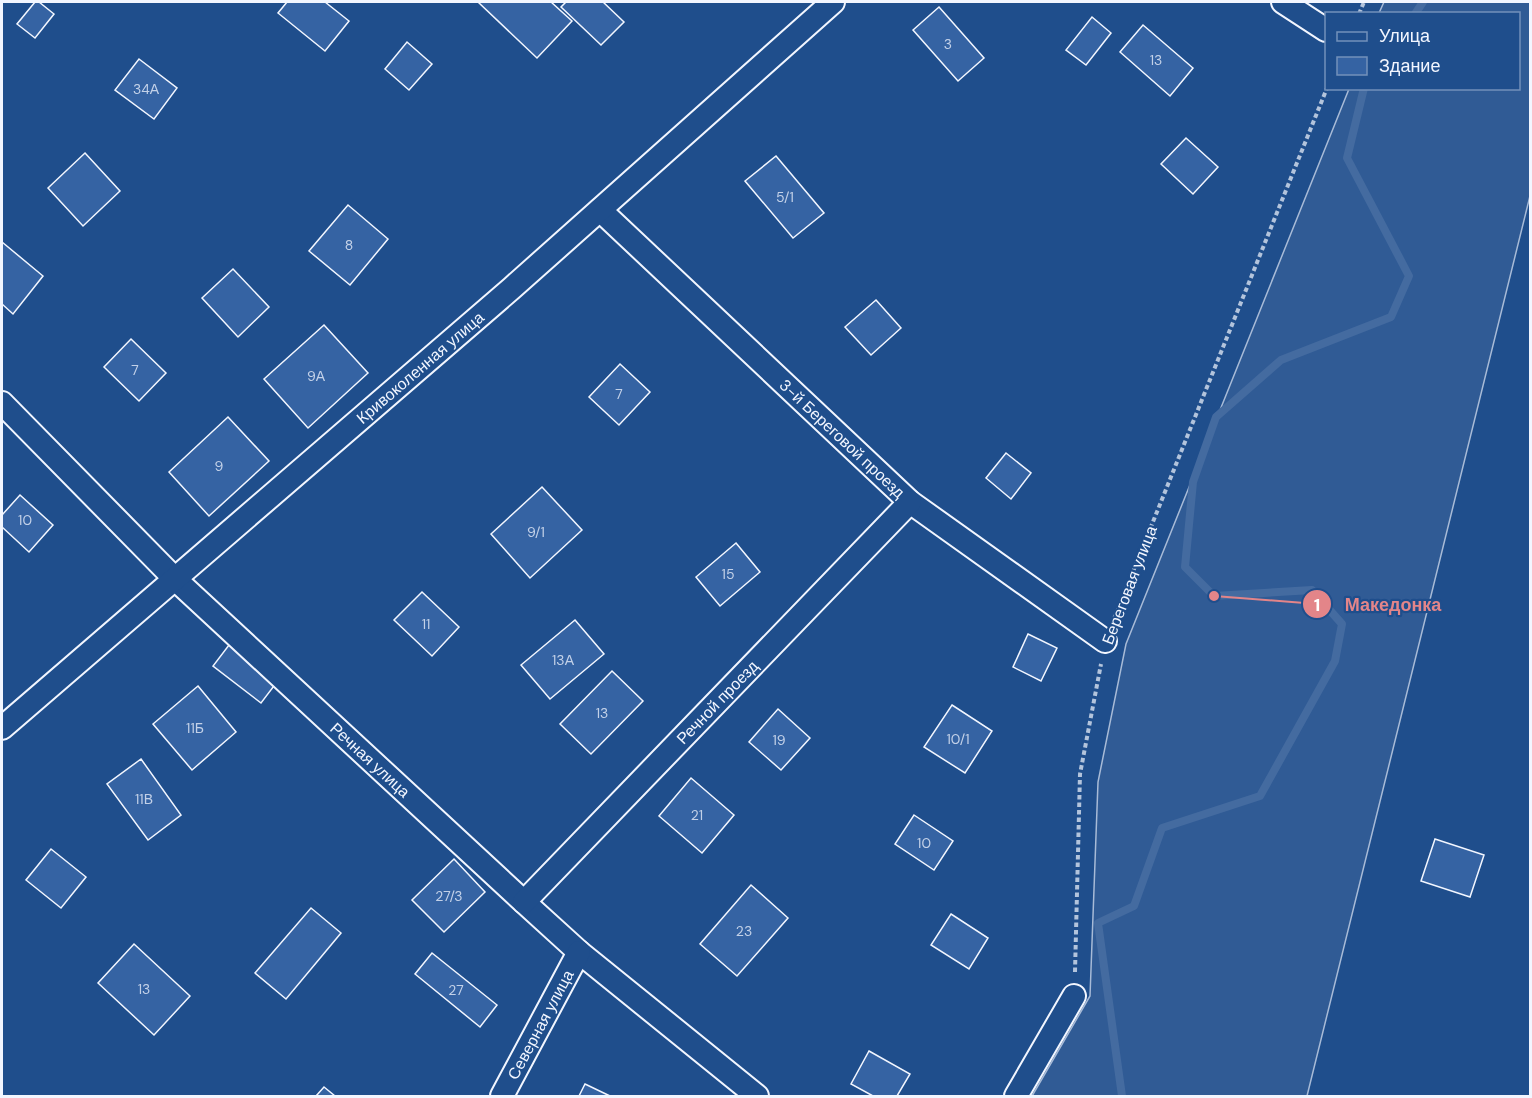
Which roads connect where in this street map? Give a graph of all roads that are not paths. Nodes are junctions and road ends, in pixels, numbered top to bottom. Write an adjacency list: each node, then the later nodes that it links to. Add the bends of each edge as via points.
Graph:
1 (833, 2): 4 (street, Кривоколенная улица)
2 (1283, 2): 3 (street)
3 (1325, 29)
4 (600, 210): 6 (street, 3-й Береговой проезд); 7 (street, Кривоколенная улица)
5 (2, 403): 7 (street, Речная улица)
6 (910, 502): 8 (street, 3-й Береговой проезд); 10 (street, Речной проезд)
7 (175, 579): 9 (street, Кривоколенная улица); 10 (street, Речная улица)
8 (1105, 641)
9 (2, 728)
10 (524, 902): 11 (street, Речная улица)
11 (579, 952): 13 (street, Северная улица); 14 (street, Речная улица)
12 (1074, 996): 15 (street)
13 (502, 1096)
14 (757, 1096)
15 (1016, 1096)

